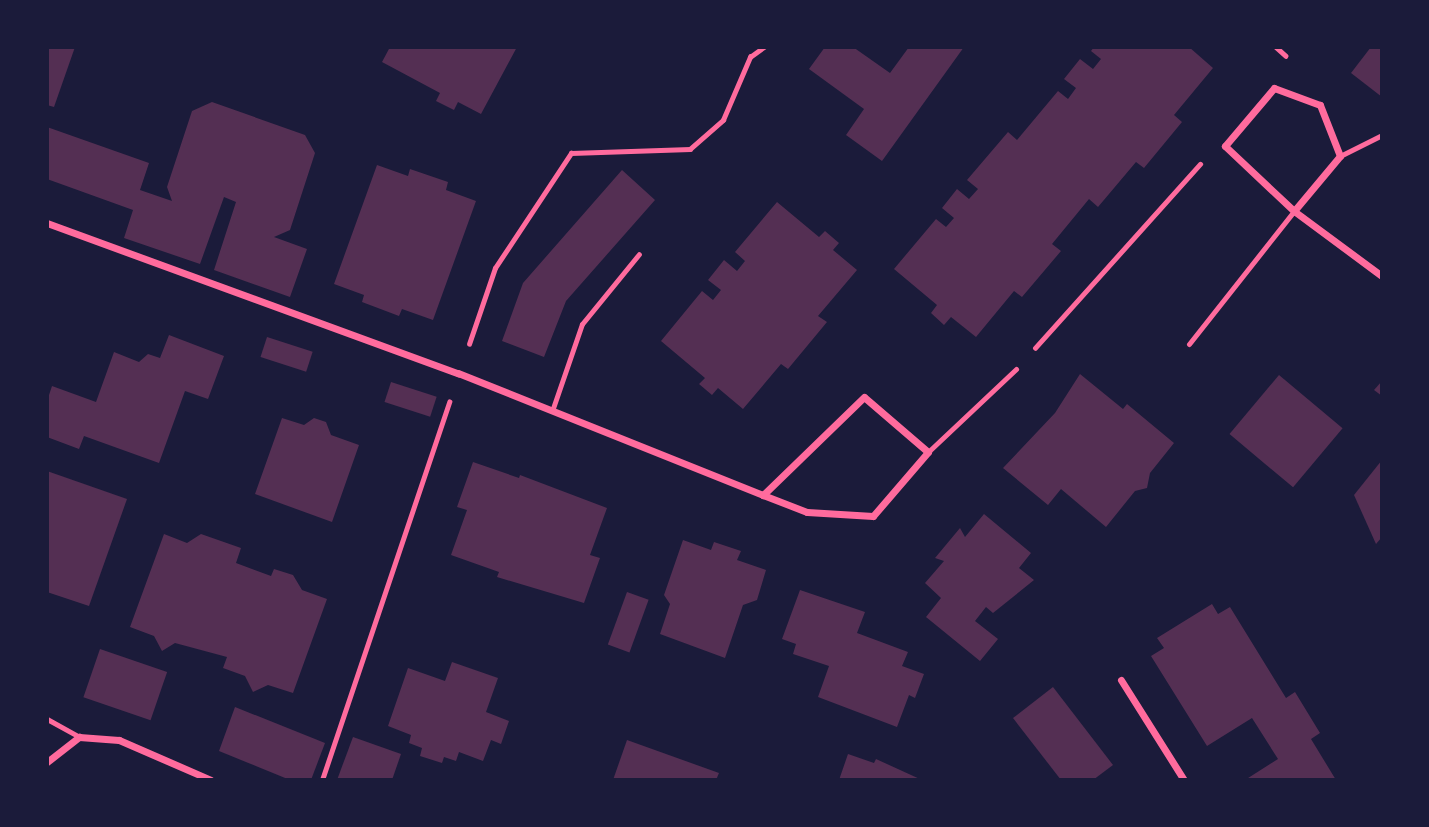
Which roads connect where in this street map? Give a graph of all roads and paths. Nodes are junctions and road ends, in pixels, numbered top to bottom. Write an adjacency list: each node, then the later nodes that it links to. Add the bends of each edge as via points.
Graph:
1 (764, 47): 11 (path, via 750,57 723,120 690,149 571,153 495,268)
2 (1382, 135): 4 (lane)
3 (1225, 146): 4 (street, via 1273,88 1320,105); 5 (street); 10 (path, via 1202,161)
4 (1340, 156): 5 (street)
5 (1294, 211): 8 (street); 9 (lane)
6 (47, 223): 11 (street)
7 (639, 254): 12 (lane, via 582,324)
8 (1382, 276)
9 (1189, 344)
10 (1016, 369): 13 (lane)
11 (458, 373): 12 (street); 20 (path)
12 (552, 411): 14 (street)
13 (928, 452): 14 (street, via 873,516 807,512); 14 (street, via 864,397)
14 (763, 495)
15 (1121, 680): 21 (street)
16 (47, 719): 17 (lane)
17 (79, 737): 18 (street); 19 (street, via 119,740)
18 (47, 762)
19 (211, 780)
20 (323, 780)
21 (1184, 780)

